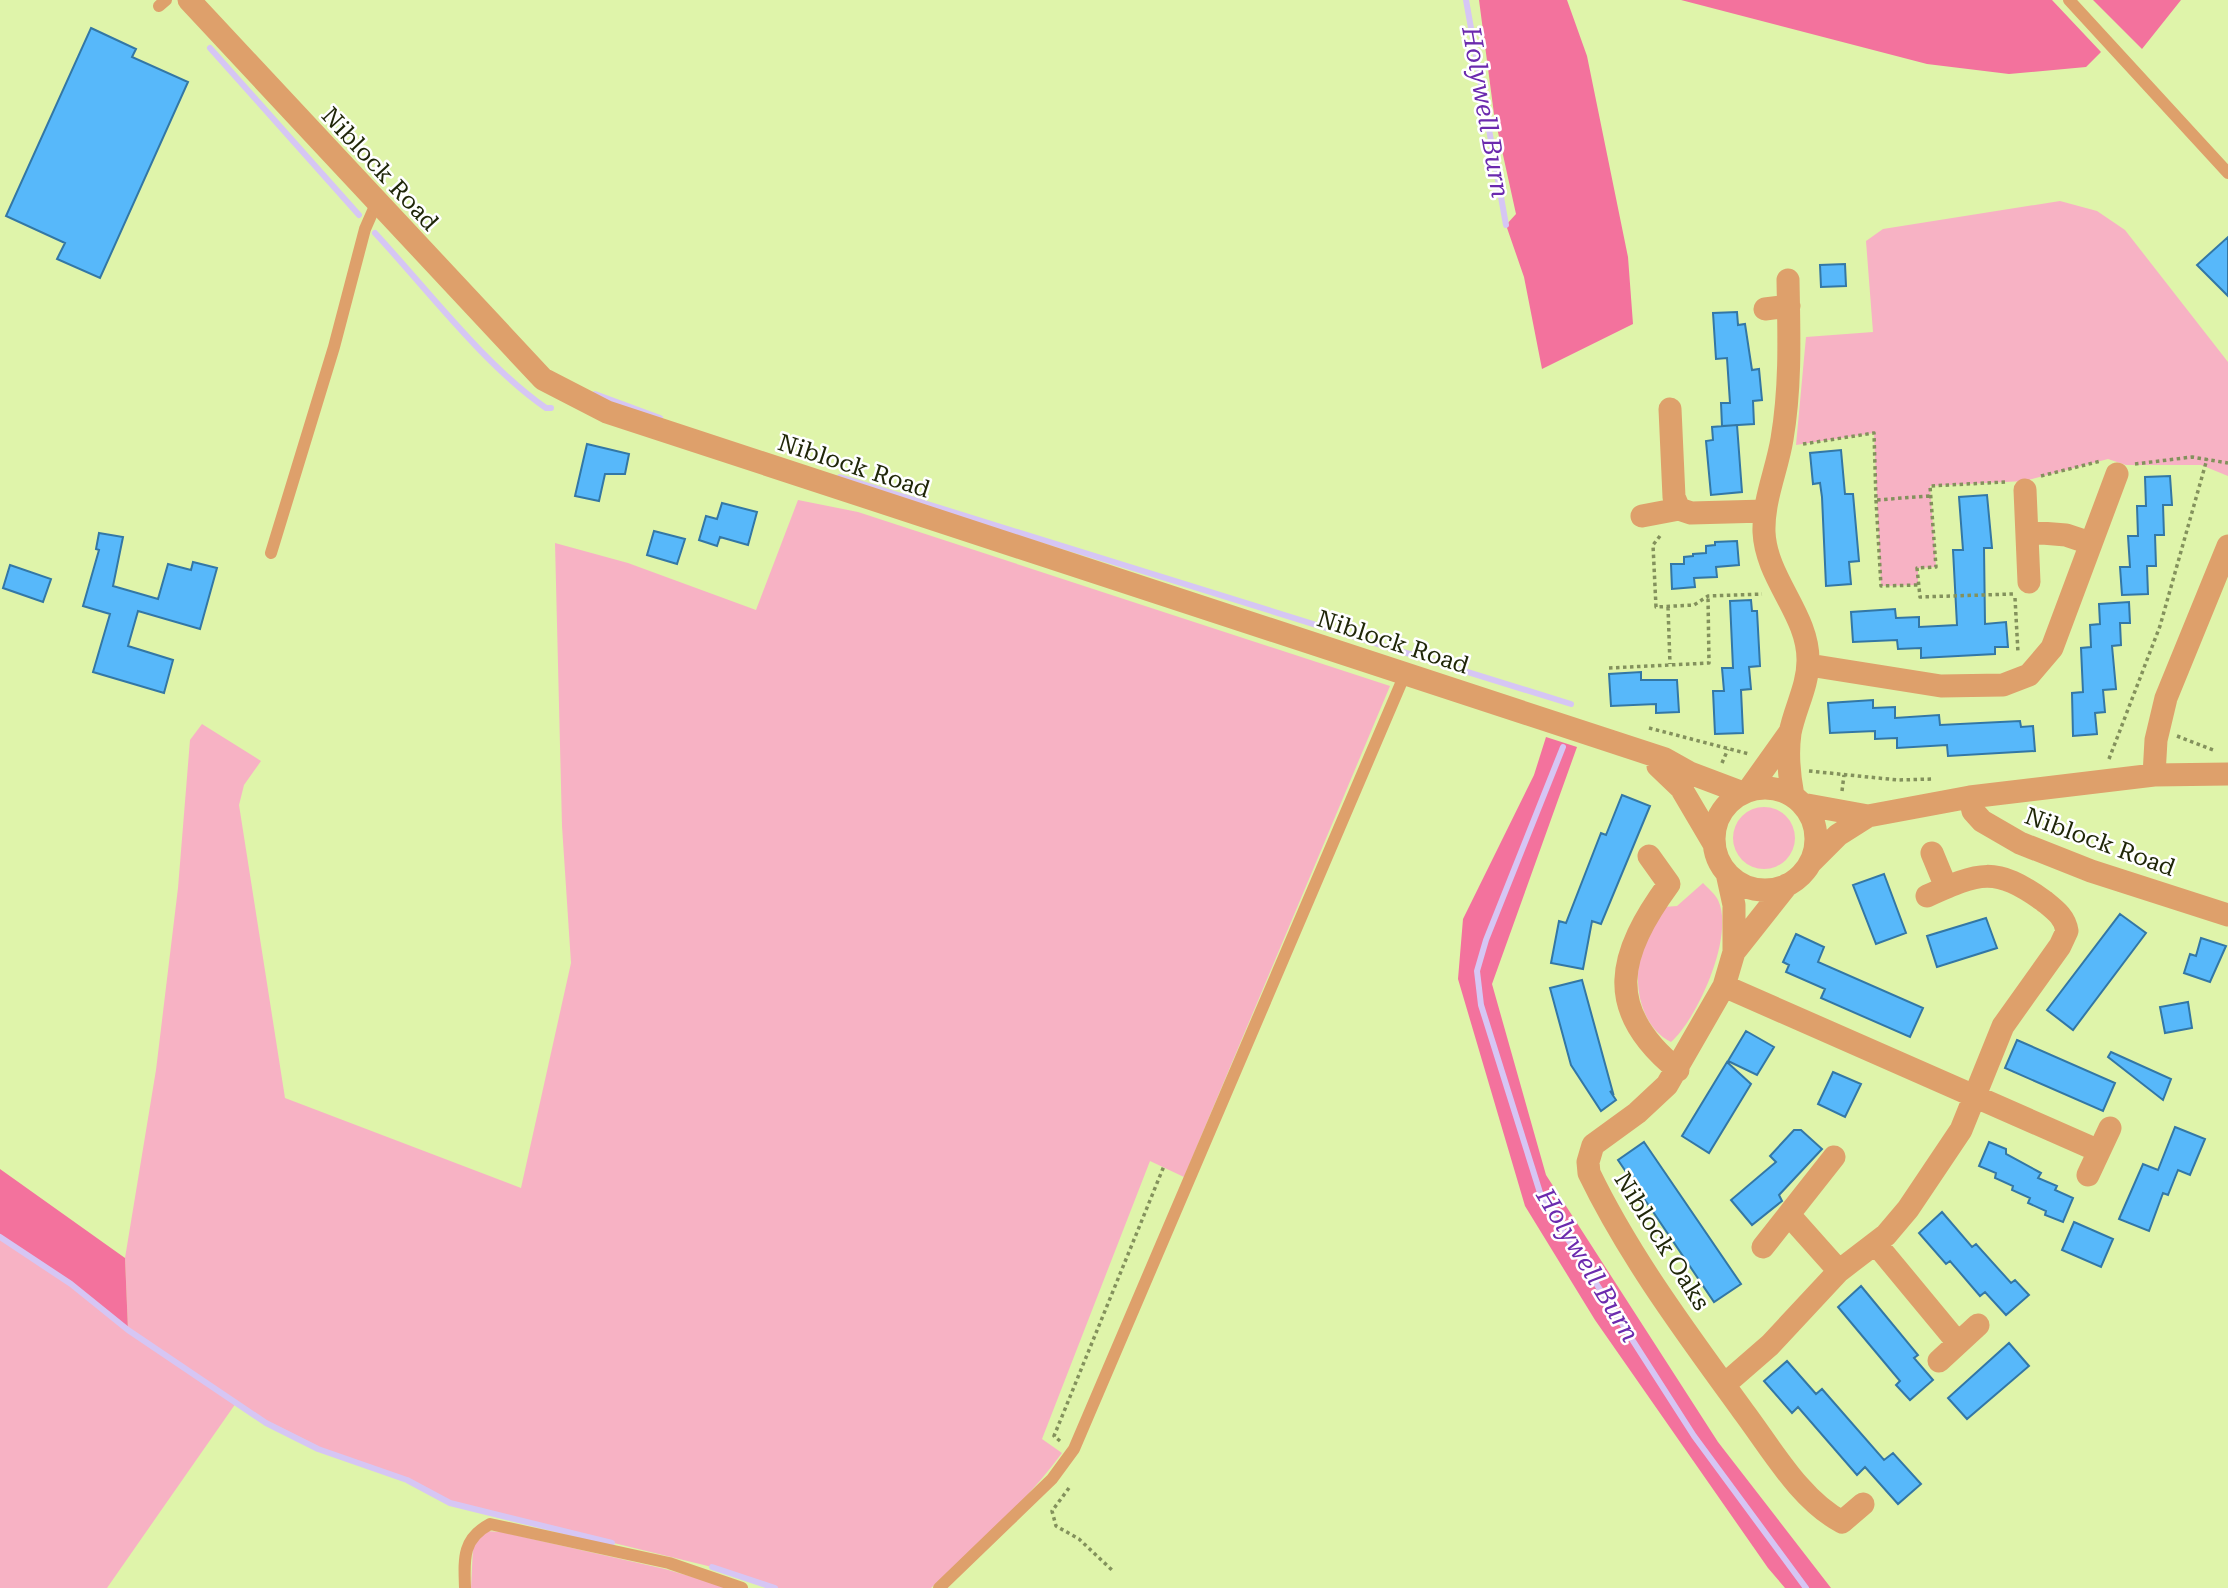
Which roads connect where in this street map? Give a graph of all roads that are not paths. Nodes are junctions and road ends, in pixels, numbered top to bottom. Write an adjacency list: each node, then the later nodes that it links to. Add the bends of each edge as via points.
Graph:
1 (189, 0): 4 (street, Niblock Road)
2 (2069, 0): 3 (lane)
3 (2228, 173)
4 (376, 204): 17 (lane); 20 (street, Niblock Road, via 543,379 572,397)
5 (1788, 280): 6 (street)
6 (1789, 306): 7 (street); 12 (street, via 1790,370 1780,447)
7 (1765, 309)
8 (1670, 410): 11 (street, via 1674,498)
9 (2117, 474): 15 (street)
10 (2025, 490): 14 (street)
11 (1679, 509): 12 (street, via 1691,513); 13 (street)
12 (1765, 511): 19 (street, via 1768,558 1805,641)
13 (1642, 516)
14 (2028, 532): 15 (street, via 2066,535); 18 (street)
15 (2090, 543): 19 (street, via 2052,648 2038,668 2020,681 1941,686)
16 (2228, 546): 24 (street, via 2166,698)
17 (271, 553)
18 (2029, 582)
19 (1809, 665): 23 (street)
20 (1405, 674): 21 (street, Niblock Road); 55 (lane, via 1074,1449 1052,1479)
21 (1646, 754): 25 (street, Niblock Road); 29 (street, Niblock Road, via 1681,788)
22 (2227, 764): 24 (street)
23 (1777, 766): 25 (street); 27 (street)
24 (2154, 775): 26 (street)
25 (1745, 792): 27 (street, via 1768,788); 29 (street, via 1721,812)
26 (1970, 797): 28 (street); 35 (street, Niblock Road, via 1973,811 1982,821 2020,843)
27 (1797, 800): 28 (street); 32 (street, via 1815,832)
28 (1868, 816): 32 (street, via 1838,835)
29 (1714, 844): 33 (street)
30 (1933, 853): 39 (street, via 1937,892 1978,877 2003,877 2050,906 2067,931 2003,1026)
31 (1649, 856): 38 (street, via 1669,884 1632,945 1627,995 1640,1033)
32 (1810, 863): 34 (street)
33 (1727, 873): 34 (street, via 1755,889); 36 (street, Niblock Oaks, via 1734,905)
34 (1787, 885): 36 (street, Niblock Oaks)
35 (2228, 915)
36 (1734, 952): 37 (street, Niblock Oaks)
37 (1724, 986): 38 (street, Niblock Oaks); 39 (street)
38 (1678, 1070): 51 (street, Niblock Oaks, via 1654,1098 1593,1145 1588,1162 1655,1286)
39 (1974, 1097): 41 (street); 45 (street, via 1947,1154)
40 (2110, 1128): 41 (street)
41 (2099, 1151): 43 (street)
42 (1834, 1157): 44 (street)
43 (2088, 1175)
44 (1790, 1216): 46 (street); 47 (street)
45 (1876, 1244): 47 (street); 49 (street)
46 (1763, 1247)
47 (1839, 1271): 51 (street, via 1763,1352)
48 (1978, 1325): 49 (street)
49 (1958, 1343): 50 (street)
50 (1939, 1361)
51 (1724, 1385): 52 (street, Niblock Oaks, via 1780,1461 1827,1513 1842,1522)
52 (1863, 1504)
53 (465, 1588): 54 (lane, via 464,1553 478,1530 491,1524 668,1563)
54 (742, 1588)
55 (939, 1588)

